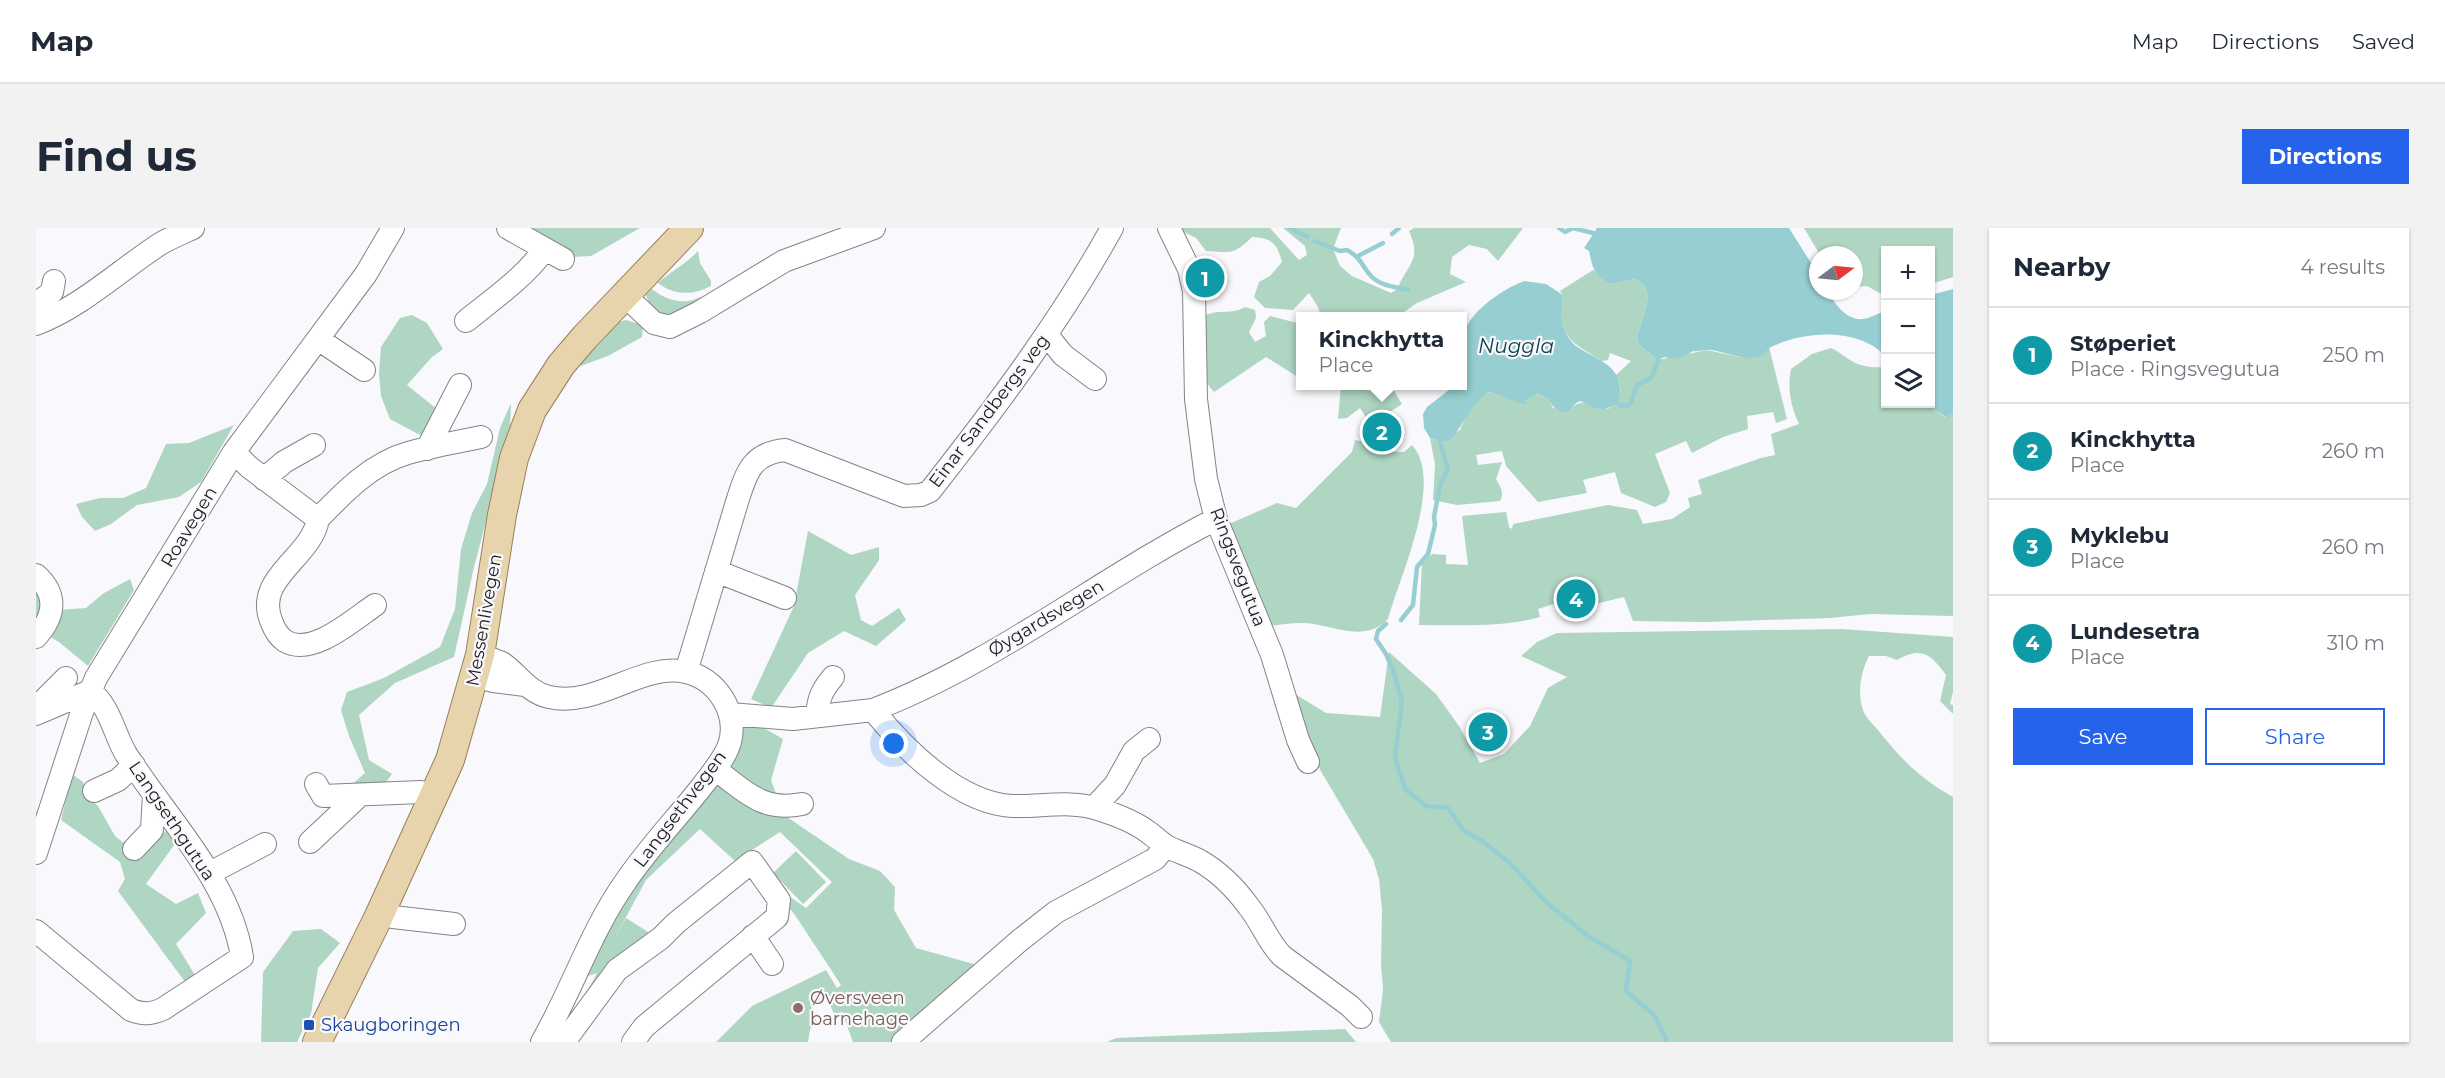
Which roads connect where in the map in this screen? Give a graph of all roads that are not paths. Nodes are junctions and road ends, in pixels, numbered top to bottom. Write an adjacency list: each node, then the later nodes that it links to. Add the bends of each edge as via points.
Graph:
1 (193, 228): 8 (street)
2 (393, 228): 15 (street, Roavegen, via 366,274)
3 (508, 228): 12 (street, via 554,254 535,263)
4 (689, 228): 10 (main road, Messenlivegen)
5 (874, 228): 10 (street, via 784,261 670,327 654,323)
6 (1112, 228): 14 (street, Einar Sandbergs veg)
7 (1169, 228): 25 (street, Ringsvegutua, via 1189,269 1194,291 1196,399 1206,479)
8 (165, 235): 13 (street, via 90,293)
9 (54, 281): 11 (street, via 52,292)
10 (627, 293): 31 (main road, Messenlivegen, via 561,365 525,427 502,515)
11 (36, 304)
12 (466, 321)
13 (36, 324)
14 (1047, 336): 17 (street, via 1063,356); 26 (street, Einar Sandbergs veg, via 930,491 921,495 904,496 785,450 773,451 755,461 744,480)
15 (318, 339): 16 (street); 22 (street, Roavegen)
16 (364, 370)
17 (1095, 379)
18 (459, 385): 21 (street)
19 (481, 437): 21 (street)
20 (314, 445): 23 (street)
21 (427, 449): 24 (street, via 383,464 358,481)
22 (234, 452): 23 (street); 35 (street, Roavegen)
23 (264, 479): 24 (street)
24 (318, 519): 29 (street, via 317,530 270,589 267,608 278,635 303,646 317,643)
25 (1216, 519): 37 (street, Øygardsvegen, via 989,653 909,696); 41 (street, Ringsvegutua, via 1264,635)
26 (716, 571): 28 (street); 32 (street, Einar Sandbergs veg)
27 (36, 575): 30 (street, via 45,583 52,611 47,625)
28 (784, 598)
29 (375, 605)
30 (36, 637)
31 (478, 665): 32 (street, via 494,681 525,685 548,697 566,699 590,696 642,677); 48 (main road, Messenlivegen, via 450,760)
32 (686, 672): 38 (street, via 707,682)
33 (833, 677): 39 (street, via 822,689)
34 (66, 678): 36 (street)
35 (90, 692): 36 (street); 42 (street, Langsethgutua, via 104,706); 55 (street, Roavegen)
36 (39, 707)
37 (873, 710): 39 (street, Øygardsvegen); 50 (street, via 894,736 941,778 993,804)
38 (730, 714): 39 (street, Øygardsvegen, via 769,718); 43 (street, Langsethvegen, via 730,742)
39 (817, 716)
40 (1149, 739): 50 (street, via 1134,751)
41 (1308, 762)
42 (134, 765): 45 (street, via 118,780); 46 (street, Langsethgutua)
43 (714, 769): 49 (street, via 769,806); 64 (street, Langsethvegen, via 625,882)
44 (316, 784): 47 (street, via 323,796)
45 (94, 791)
46 (154, 795): 54 (street, via 152,830); 56 (street, Langsethgutua)
47 (360, 795): 48 (street, via 421,792); 51 (street)
48 (434, 796): 63 (main road, Messenlivegen)
49 (802, 804)
50 (1098, 809): 53 (street, via 1147,831)
51 (310, 842)
52 (266, 844): 56 (street)
53 (1166, 846): 62 (street, via 1199,860 1219,874 1249,906 1274,948); 67 (street, via 1155,859 1056,912)
54 (134, 849)
55 (36, 853)
56 (210, 873): 59 (street, Langsethgutua, via 236,929 242,957 164,1009 150,1014 131,1010)
57 (393, 917): 58 (street)
58 (454, 924)
59 (36, 931)
60 (753, 936): 61 (street); 65 (street, via 777,917 779,900 752,862 617,970); 66 (street, via 644,1027)
61 (772, 964)
62 (1361, 1017)
63 (317, 1042)
64 (542, 1042)
65 (564, 1042)
66 (633, 1042)
67 (903, 1042)

